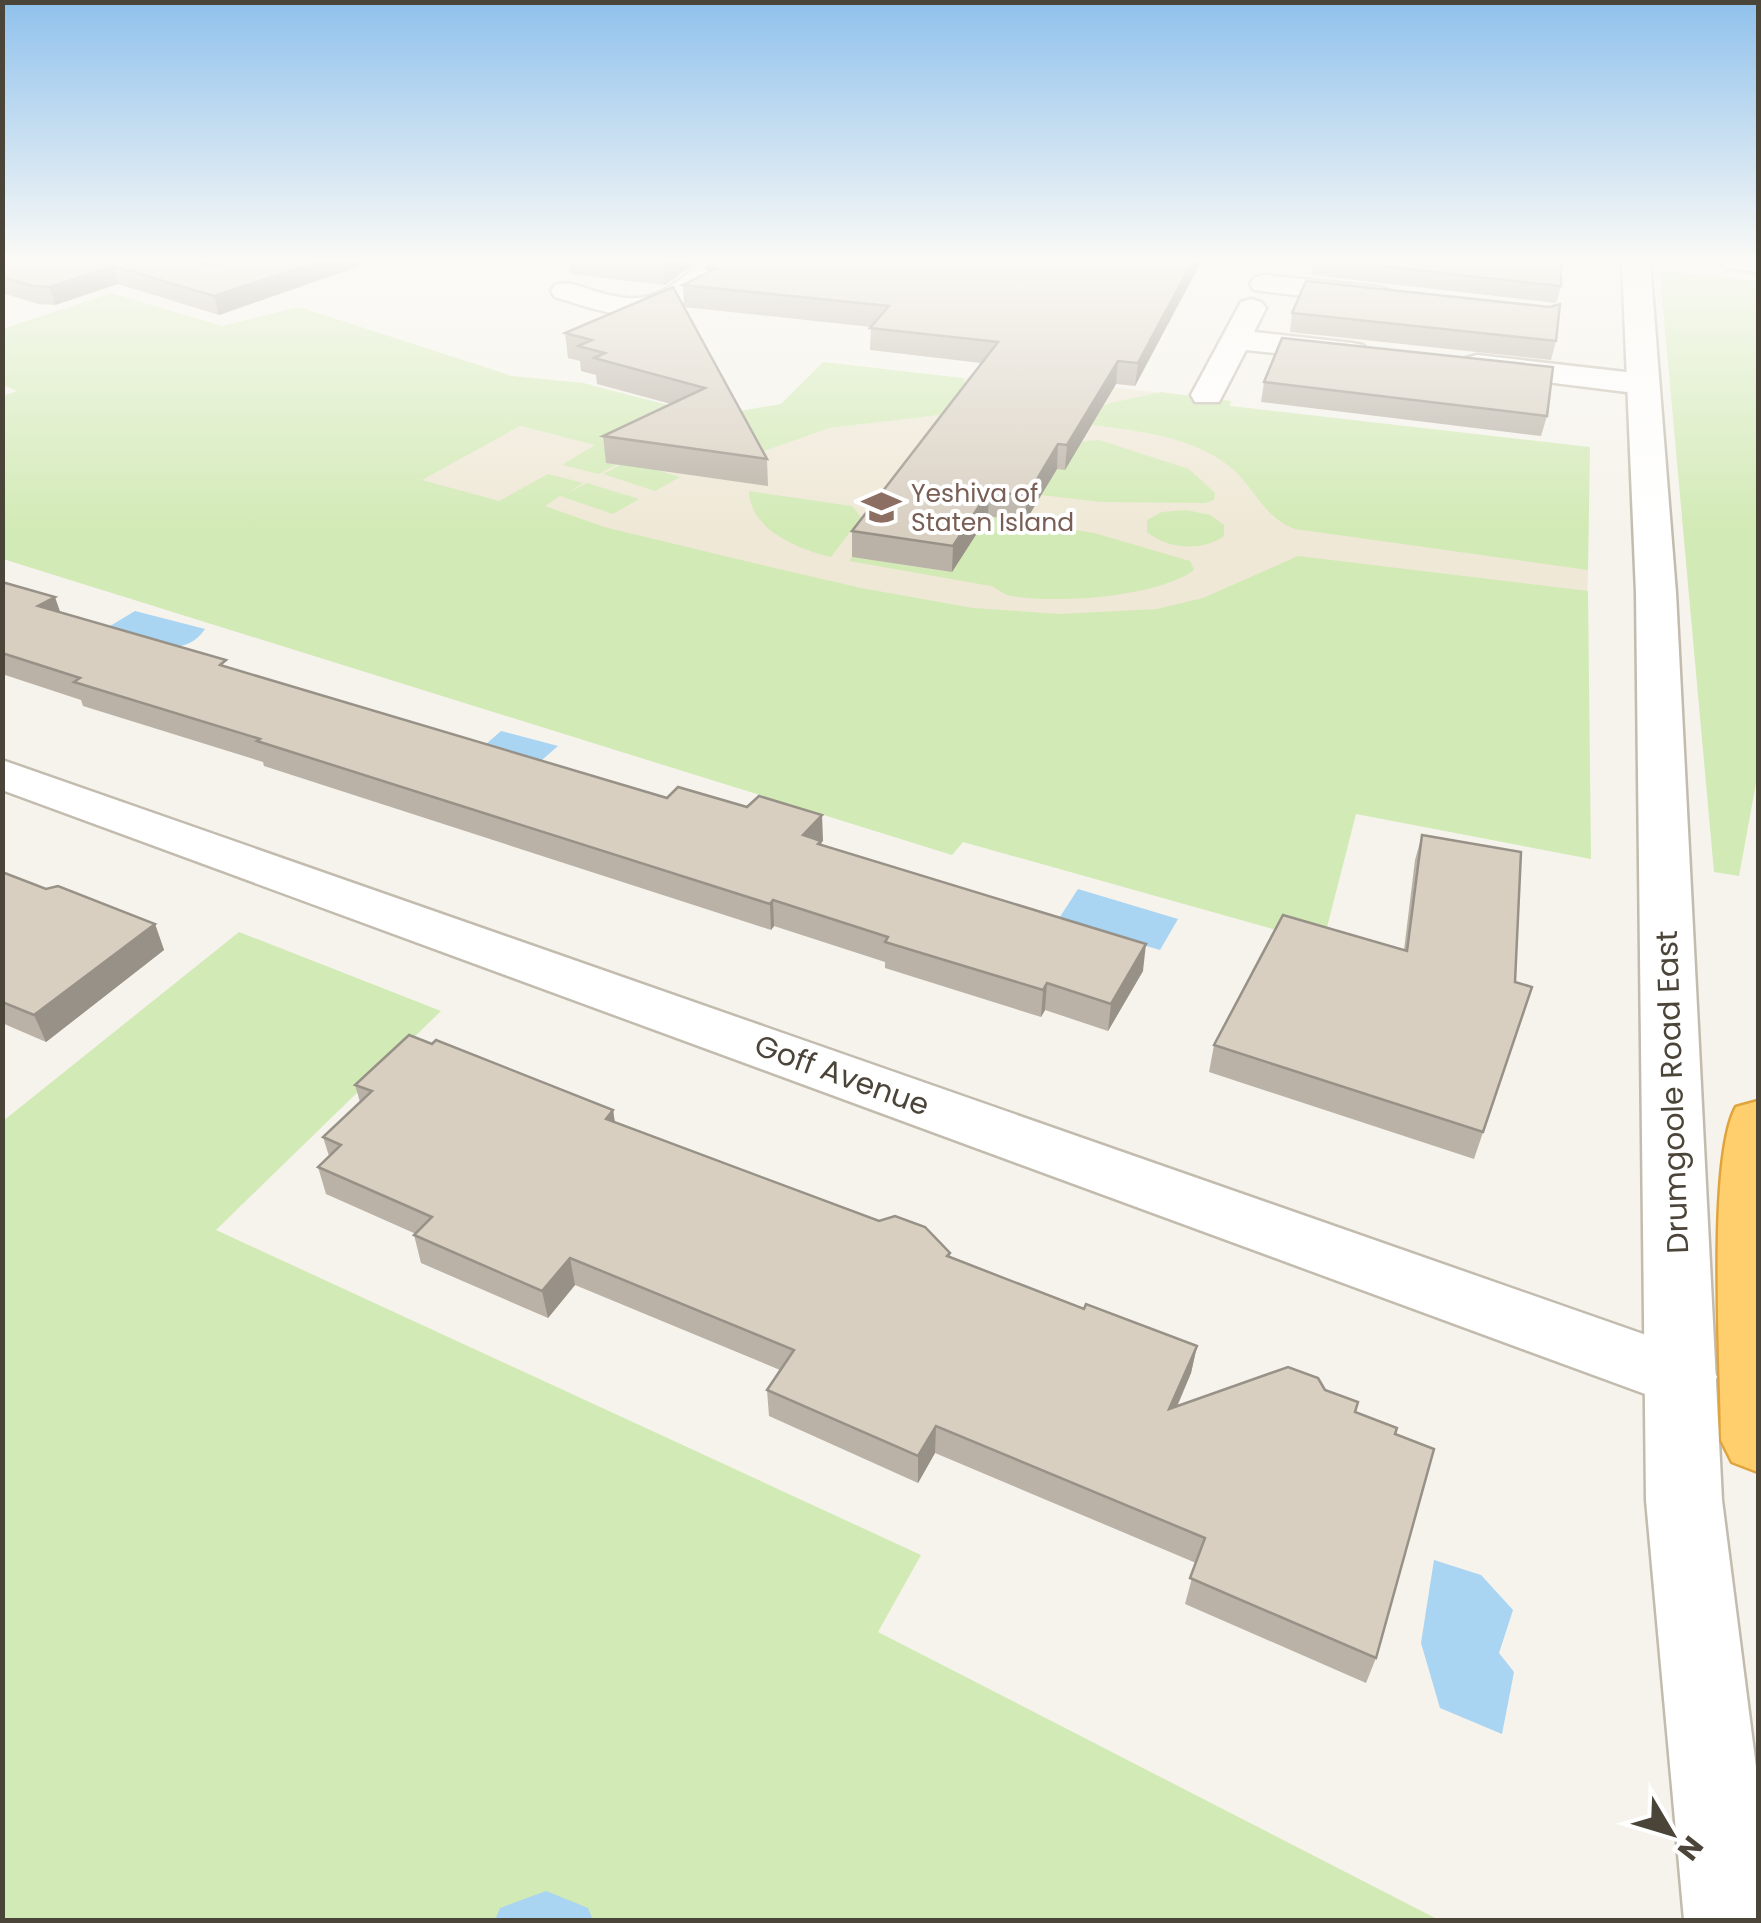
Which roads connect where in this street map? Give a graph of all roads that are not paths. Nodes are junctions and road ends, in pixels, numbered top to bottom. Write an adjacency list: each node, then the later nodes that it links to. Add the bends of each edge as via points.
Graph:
1 (1227, 352): 7 (street)
2 (1354, 352): 4 (street)
3 (1641, 352): 6 (street, Drumgoole Road East)
4 (1392, 356)
5 (1451, 362): 6 (street)
6 (1643, 384): 10 (street, Drumgoole Road East)
7 (1207, 394)
8 (2, 774): 10 (street, Goff Avenue)
9 (1758, 1123): 11 (highway, via 1752,1196)
10 (1681, 1376): 12 (street, Drumgoole Road East, via 1684,1500)
11 (1758, 1440)
12 (1730, 1920)

